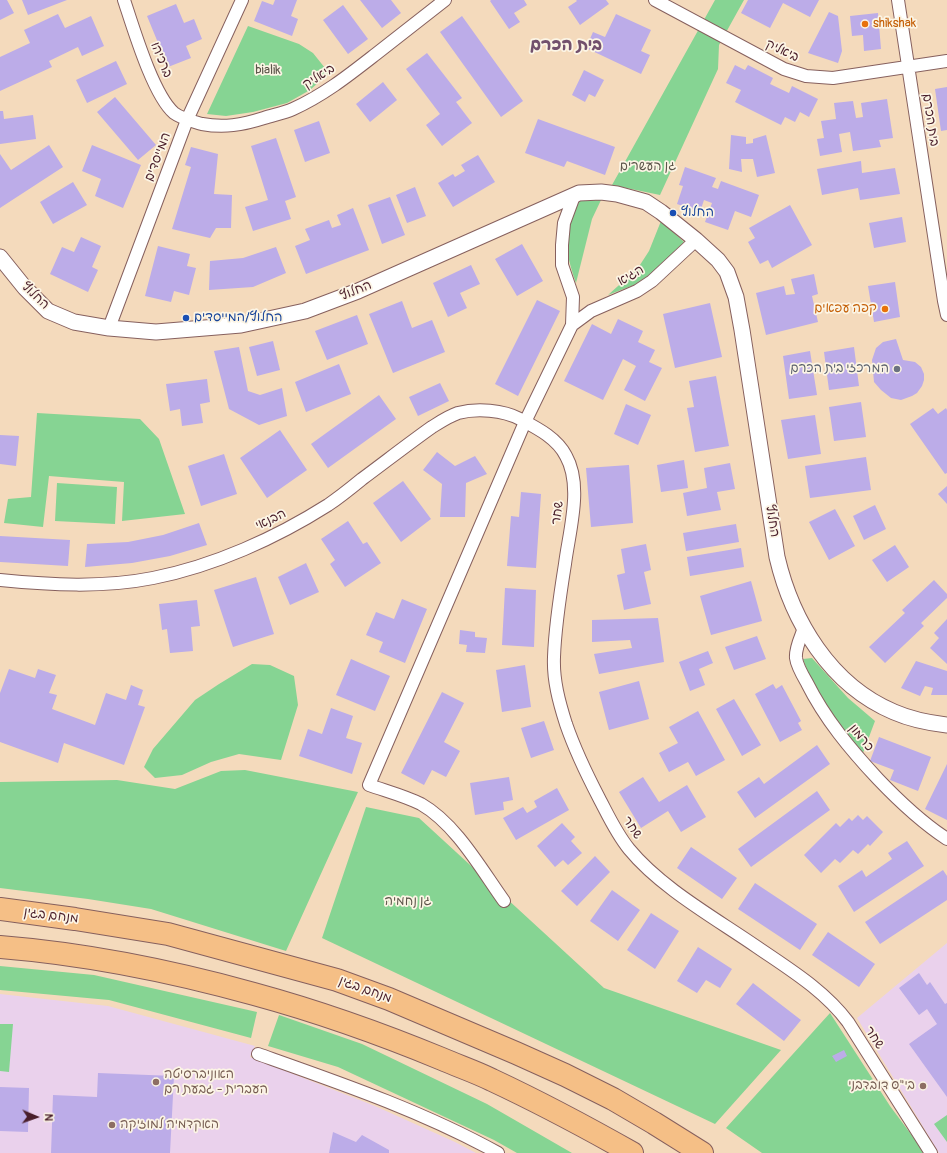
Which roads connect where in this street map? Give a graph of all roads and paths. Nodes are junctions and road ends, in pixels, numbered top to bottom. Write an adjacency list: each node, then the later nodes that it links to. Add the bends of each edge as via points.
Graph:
1 (124, 0): 8 (street, ברכיהו, via 158,90 174,112)
2 (242, 0): 8 (street, המייסדים)
3 (445, 0): 8 (street, ביאליק, via 341,81 292,110 229,126 212,126)
4 (655, 0): 7 (street, ביאליק, via 784,69 801,75 833,78)
5 (898, 0): 7 (street, בית הכרם)
6 (947, 61): 7 (street, ביאליק)
7 (908, 66): 12 (street, בית הכרם)
8 (187, 120): 14 (street, המייסדים)
9 (574, 196): 10 (street, החלוץ, via 580,193 601,192 646,202); 13 (street, הגיא, via 564,223 562,245 562,265 573,297); 14 (street, החלוץ, via 358,291 305,311 241,325 156,332)
10 (696, 240): 13 (street, הגיא, via 652,281 637,291 591,311); 17 (street, החלוץ, via 727,272 736,297 777,557 787,591)
11 (0, 257): 14 (street, החלוץ, via 25,288 48,310 74,322)
12 (947, 315)
13 (572, 325): 15 (street, הגיא)
14 (108, 328)
15 (525, 422): 16 (street, הבנאי, via 514,416 484,410 458,413 444,419 329,504 255,543 193,569 152,578 104,584 41,584); 20 (street, הגיא, via 369,785 420,804 437,816 455,834); 27 (street, שחר, via 551,438 565,454 570,465 574,497 554,646 555,682 573,745 611,822 629,850 661,881 794,973 836,1007)
16 (0, 580)
17 (804, 628): 18 (street, החלוץ, via 828,662 857,691 893,712); 19 (street, כרמון, via 796,658 826,717 859,758 903,805)
18 (947, 725)
19 (947, 839)
20 (504, 901)
21 (0, 910): 26 (highway, מנחם בגין, via 168,934 344,982 565,1075 654,1123)
22 (0, 947): 25 (highway, via 72,954 171,972 350,1023 490,1079)
23 (258, 1054): 24 (street, via 406,1108)
24 (498, 1153)
25 (632, 1153)
26 (702, 1153)
27 (931, 1153)

